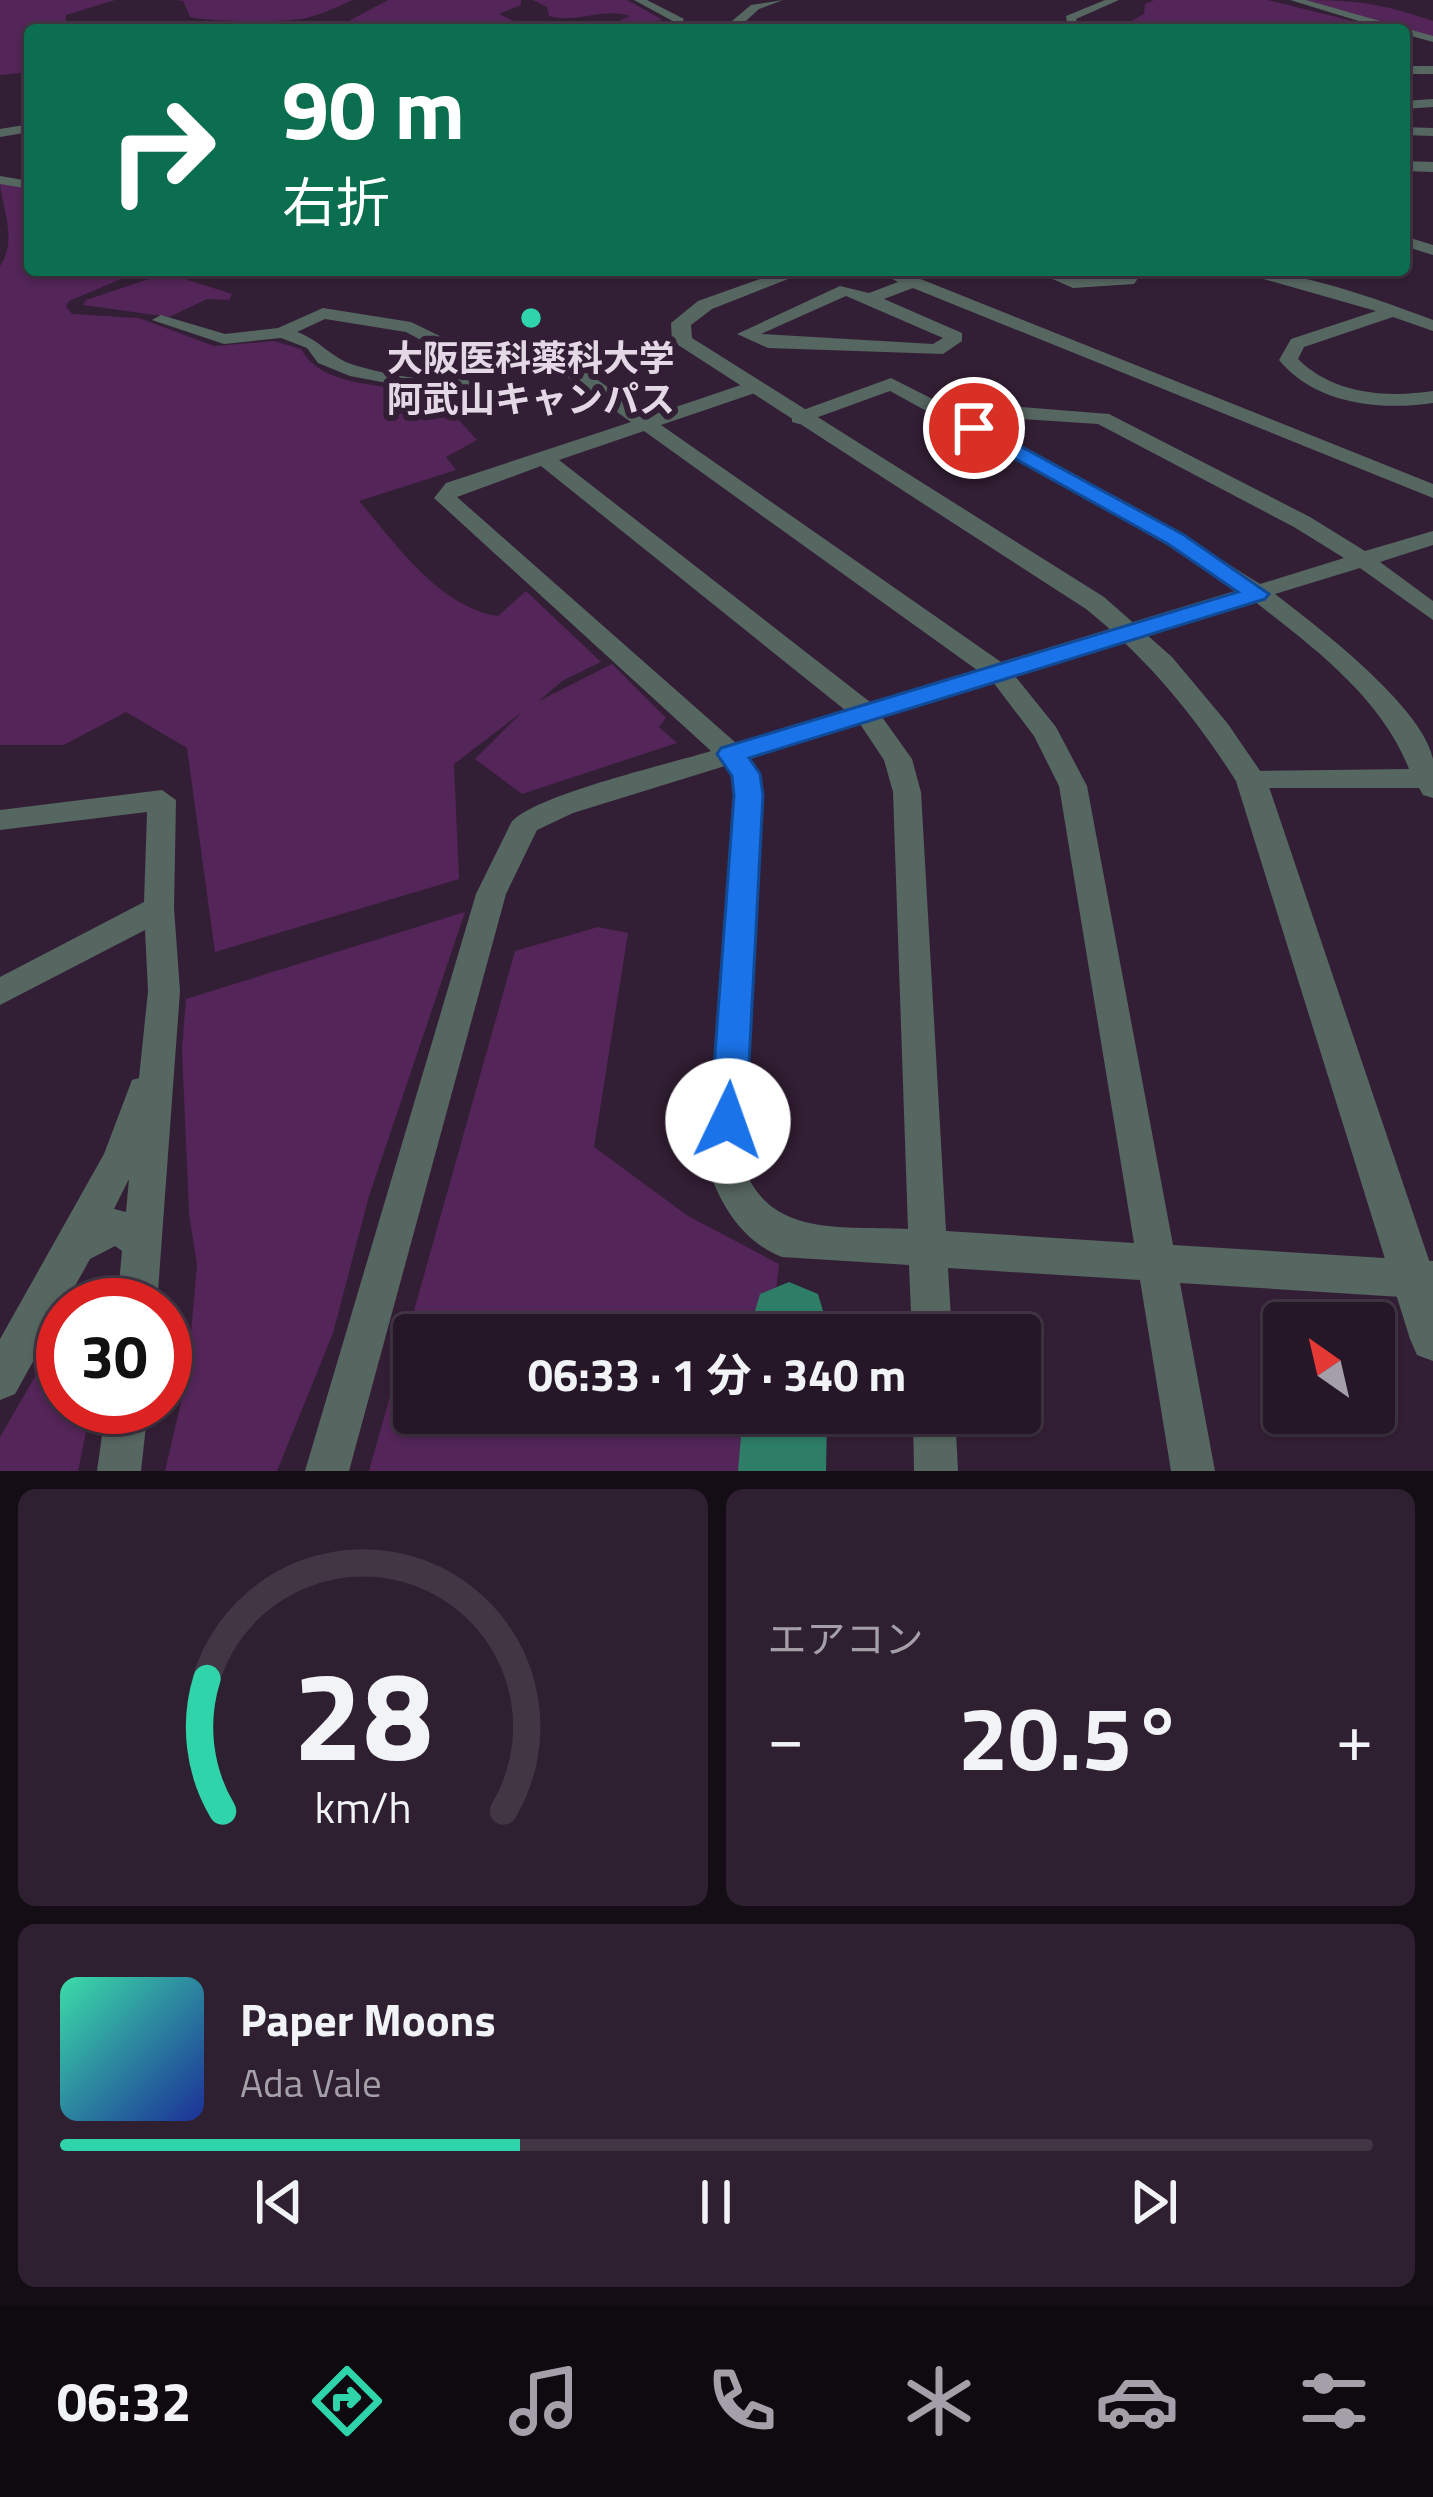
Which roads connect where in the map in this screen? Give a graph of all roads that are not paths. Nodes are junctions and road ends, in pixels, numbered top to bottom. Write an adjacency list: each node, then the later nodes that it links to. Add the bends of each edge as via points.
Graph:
1 (639, 0): 6 (street, via 678,16)
2 (778, 0): 7 (street)
3 (1295, 0): 9 (street)
4 (1065, 3): 5 (street)
5 (1108, 3): 8 (street)
6 (677, 24)
7 (736, 24)
8 (1071, 24)
9 (1378, 24)
10 (785, 276): 22 (street, via 705,305 682,323 689,350)
11 (898, 276): 15 (street)
12 (1061, 276): 13 (street, via 1093,285)
13 (1131, 276)
14 (1262, 276): 17 (street)
15 (912, 282): 16 (street); 28 (street)
16 (869, 299): 16 (street, via 956,337 914,352 767,343 746,334 846,290)
17 (1392, 312): 19 (street); 23 (street, via 1297,343 1288,360 1357,394)
18 (161, 320): 20 (street, via 224,339)
19 (1433, 326)
20 (282, 333): 21 (street, via 350,370); 25 (street, via 323,314 411,327 440,343 578,375)
21 (466, 384)
22 (751, 388): 24 (street); 25 (street)
23 (1433, 397)
24 (799, 418): 26 (street, via 891,384); 33 (street)
25 (647, 423): 27 (street); 34 (street)
26 (974, 428): 30 (street, via 1021,413 1102,418); 31 (street, via 1176,539)
27 (544, 458): 35 (street); 38 (street, via 454,488 446,500)
28 (1433, 492)
29 (1433, 538): 30 (street)
30 (1365, 561): 31 (street); 32 (street)
31 (1257, 594): 33 (street); 37 (street, via 1343,664)
32 (1433, 613)
33 (1134, 632): 34 (street); 39 (street, via 1209,714)
34 (998, 673): 35 (street); 48 (street, via 1046,733 1073,786)
35 (866, 713): 38 (street); 47 (street, via 898,759 907,792)
36 (1433, 719): 37 (street)
37 (1408, 735): 40 (street)
38 (731, 754): 47 (street, via 749,795 726,1167 734,1190 782,1239); 57 (street, via 526,823 491,894)
39 (1251, 782): 40 (street); 50 (street)
40 (1430, 783)
41 (0, 820): 42 (street, via 162,800)
42 (159, 908): 43 (street); 44 (street)
43 (0, 992)
44 (159, 1048): 45 (street); 46 (street, via 121,1158)
45 (140, 1241): 46 (street, via 117,1226); 49 (street)
46 (76, 1246): 53 (street)
47 (929, 1248): 48 (street); 51 (street)
48 (1156, 1262): 50 (street); 59 (street)
49 (138, 1278)
50 (1423, 1279): 52 (street)
51 (931, 1314)
52 (1433, 1339)
53 (0, 1379)
54 (124, 1434): 56 (street)
55 (935, 1434): 58 (street)
56 (119, 1471)
57 (327, 1471)
58 (936, 1471)
59 (1193, 1471)

